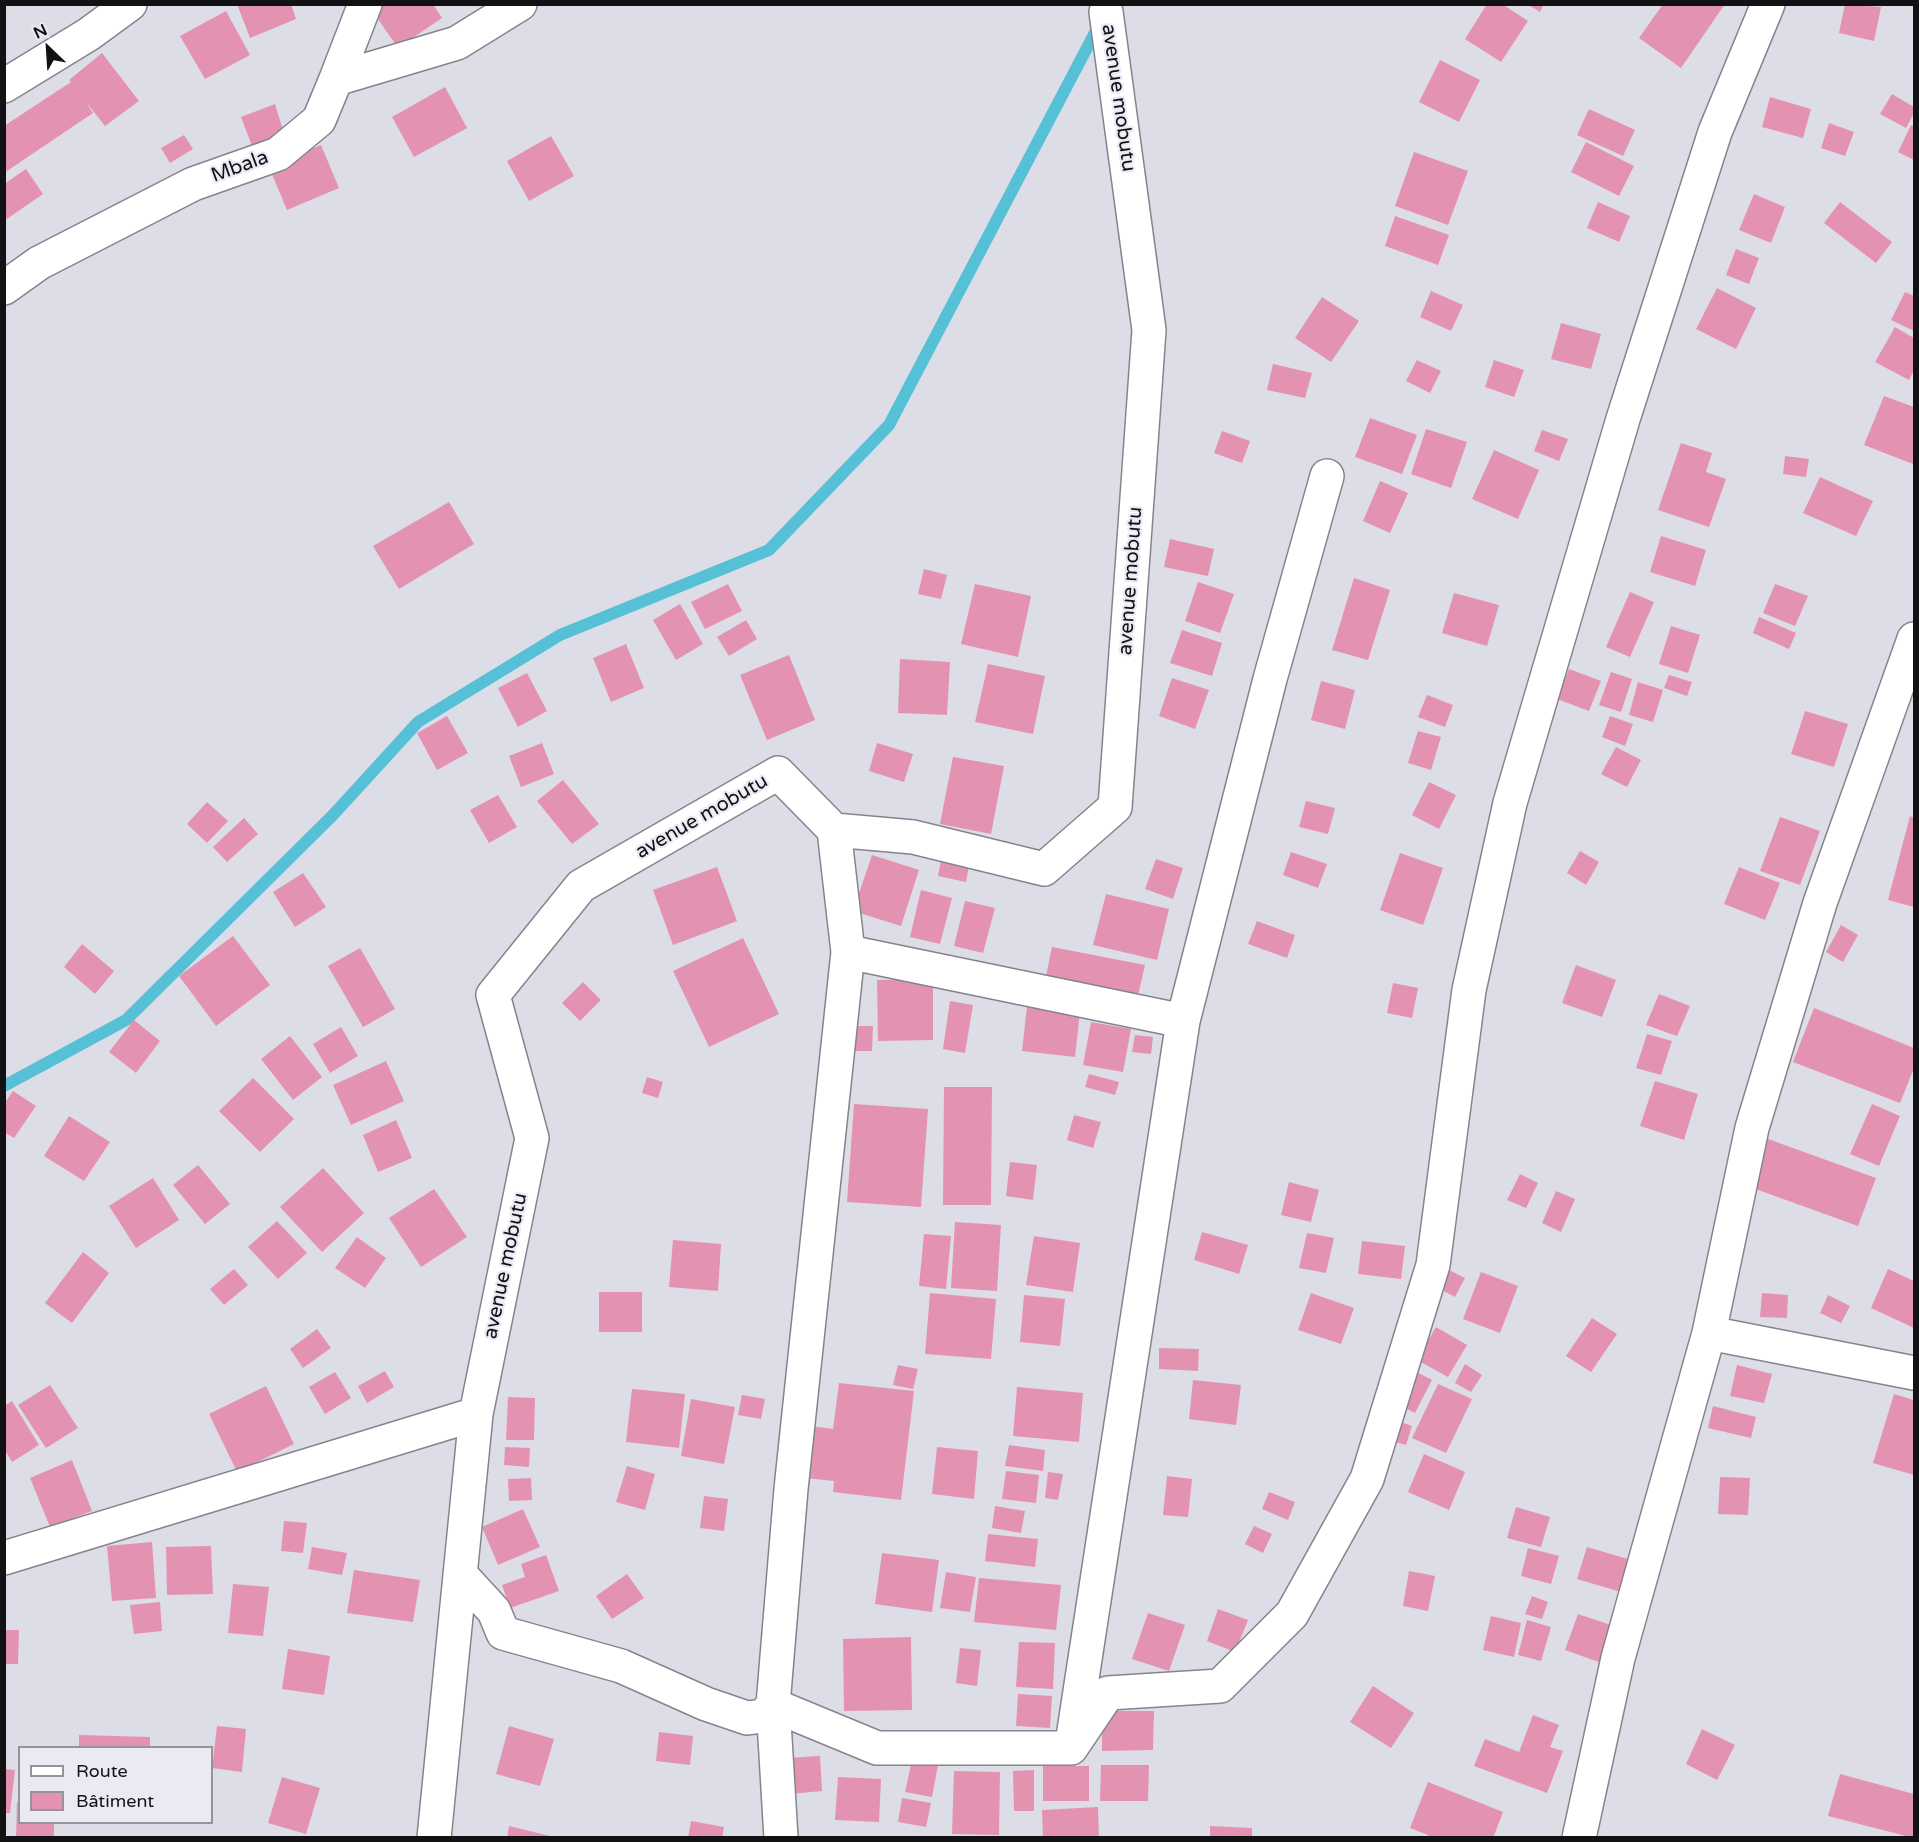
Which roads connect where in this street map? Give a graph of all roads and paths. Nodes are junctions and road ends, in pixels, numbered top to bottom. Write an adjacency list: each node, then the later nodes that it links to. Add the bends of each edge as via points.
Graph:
1 (130, 4): 7 (street)
2 (365, 4): 6 (street, Mbala)
3 (520, 4): 6 (street, via 457,44)
4 (1768, 4): 20 (street, via 1712,143 1623,419 1510,803 1469,990 1433,1265 1367,1479 1292,1614 1220,1686 1108,1693)
5 (1106, 12): 11 (street, avenue mobutu, via 1149,330 1115,807 1044,869 913,837)
6 (336, 79): 8 (street, Mbala, via 319,120 278,154 193,184 39,263)
7 (4, 86)
8 (4, 288)
9 (1327, 476): 13 (street)
10 (1914, 639): 14 (street, via 1820,903 1752,1128)
11 (834, 830): 12 (street); 16 (street, avenue mobutu, via 778,773 581,886 493,995 532,1138)
12 (848, 952): 13 (street); 19 (street, via 791,1489)
13 (1182, 1021): 20 (street)
14 (1709, 1333): 15 (street); 23 (street, via 1618,1658)
15 (1914, 1373)
16 (476, 1414): 17 (street); 18 (street)
17 (4, 1558)
18 (460, 1574): 19 (street, via 494,1611 503,1633 621,1666 747,1718 763,1716); 21 (street)
19 (773, 1705): 20 (street, via 877,1748); 22 (street)
20 (1071, 1748)
21 (434, 1838)
22 (781, 1838)
23 (1579, 1838)

